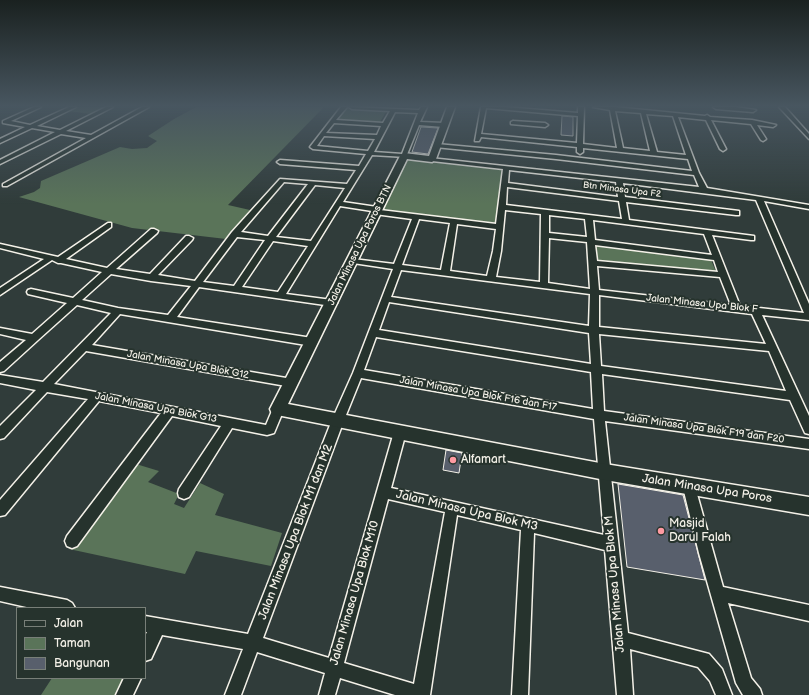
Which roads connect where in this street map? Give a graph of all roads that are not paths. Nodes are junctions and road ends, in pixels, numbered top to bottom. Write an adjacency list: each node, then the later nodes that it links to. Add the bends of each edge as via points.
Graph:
1 (46, 139): 25 (street)
2 (86, 139): 32 (street)
3 (318, 139): 19 (street, via 313,147)
4 (377, 139): 19 (street)
5 (411, 139): 21 (street)
6 (439, 139): 14 (street)
7 (477, 139): 16 (street)
8 (561, 139): 15 (street)
9 (580, 139): 15 (street)
10 (618, 139): 18 (street)
11 (650, 139): 20 (street)
12 (684, 139): 22 (street)
13 (718, 139): 17 (street)
14 (437, 146): 16 (street); 23 (street)
15 (580, 146): 18 (street); 24 (street)
16 (475, 149): 27 (street)
17 (723, 149)
18 (620, 150): 20 (street)
19 (370, 153): 21 (street); 28 (street)
20 (654, 153): 22 (street)
21 (404, 156): 23 (street); 42 (street, Jalan Minasa Upa Poros BTN)
22 (690, 157): 30 (street)
23 (432, 159): 29 (street)
24 (579, 160): 27 (street); 30 (street)
25 (0, 162)
26 (280, 162): 28 (street)
27 (556, 165): 29 (street); 31 (street)
28 (360, 168): 35 (street)
29 (506, 169): 34 (street)
30 (696, 174): 36 (street)
31 (619, 181): 36 (street); 38 (street)
32 (4, 183)
33 (313, 183): 35 (street); 53 (street, via 282,180); 57 (street)
34 (505, 185): 38 (street, Btn Minasa Upa F2); 40 (street)
35 (350, 186): 39 (street)
36 (704, 190): 37 (street)
37 (759, 198): 41 (street); 83 (street)
38 (621, 199): 44 (street, Btn Minasa Upa F2); 48 (street)
39 (338, 204): 42 (street); 59 (street)
40 (502, 207): 43 (street); 50 (street)
41 (809, 207)
42 (376, 211): 45 (street); 63 (street, Jalan Minasa Upa Poros BTN)
43 (545, 212): 46 (street); 54 (street)
44 (736, 213)
45 (416, 217): 47 (street); 65 (street, Jalan Minasa Upa Blok M1 dan M2)
46 (589, 218): 48 (street); 58 (street)
47 (454, 222): 50 (street); 67 (street)
48 (626, 222): 52 (street)
49 (108, 225): 62 (street)
50 (500, 227): 70 (street)
51 (154, 231): 66 (street)
52 (707, 232): 56 (street); 61 (street)
53 (235, 234): 57 (street); 72 (street)
54 (544, 235): 58 (street); 73 (street)
55 (189, 238): 69 (street)
56 (751, 238)
57 (270, 239): 59 (street); 75 (street)
58 (591, 241): 61 (street); 64 (street)
59 (314, 244): 79 (street)
60 (0, 246): 62 (street)
61 (717, 258): 68 (street)
62 (54, 259): 66 (street); 74 (street)
63 (353, 261): 65 (street, Jalan Minasa Upa Blok F); 82 (street, Jalan Minasa Upa Poros BTN)
64 (594, 263): 68 (street); 78 (street)
65 (397, 267): 67 (street, Jalan Minasa Upa Blok F); 80 (street, Jalan Minasa Upa Blok M1 dan M2)
66 (108, 272): 69 (street); 81 (street)
67 (445, 273): 70 (street, Jalan Minasa Upa Blok F)
68 (723, 275): 84 (street)
69 (151, 278): 72 (street)
70 (491, 279): 73 (street, Jalan Minasa Upa Blok F)
71 (0, 284): 74 (street)
72 (196, 284): 75 (street); 88 (street)
73 (544, 285): 78 (street, Jalan Minasa Upa Blok F)
74 (9, 286): 76 (street)
75 (236, 289): 79 (street)
76 (0, 292)
77 (31, 292): 81 (street)
78 (595, 292): 84 (street, Jalan Minasa Upa Blok F); 89 (street)
79 (281, 296): 82 (street)
80 (386, 299): 89 (street); 91 (street, Jalan Minasa Upa Blok M1 dan M2)
81 (76, 301): 86 (street); 92 (street)
82 (332, 303): 93 (street, Jalan Minasa Upa Poros BTN)
83 (807, 305): 87 (street)
84 (736, 307): 85 (street, Jalan Minasa Upa Blok F)
85 (755, 309): 87 (street, Jalan Minasa Upa Blok F); 95 (street)
86 (118, 311): 88 (street); 94 (street)
87 (809, 316)
88 (171, 318): 93 (street)
89 (594, 330): 95 (street); 97 (street)
90 (0, 331): 92 (street)
91 (373, 333): 97 (street); 98 (street, Jalan Minasa Upa Blok M1 dan M2)
92 (35, 338): 96 (street)
93 (312, 342): 100 (street, Jalan Minasa Upa Poros BTN)
94 (84, 347): 100 (street, Jalan Minasa Upa Blok G12); 101 (street)
95 (772, 348): 103 (street)
96 (0, 368)
97 (596, 369): 103 (street); 106 (street)
98 (358, 373): 106 (street, Jalan Minasa Upa Blok F16 dan F17); 107 (street, Jalan Minasa Upa Blok M1 dan M2)
99 (0, 379): 101 (street, Jalan Minasa Upa Blok G13)
100 (292, 383): 104 (street, Jalan Minasa Upa Poros BTN)
101 (45, 388): 102 (street, Jalan Minasa Upa Blok G13); 112 (street)
102 (97, 396): 105 (street, Jalan Minasa Upa Blok G13); 120 (street)
103 (793, 396): 109 (street)
104 (278, 409): 107 (street); 110 (street, Jalan Minasa Upa Poros BTN)
105 (169, 411): 108 (street, Jalan Minasa Upa Blok G13); 122 (street)
106 (599, 414): 113 (street, Jalan Minasa Upa Blok F19 dan F20); 114 (street)
107 (338, 420): 111 (street); 130 (street, Jalan Minasa Upa Blok M1 dan M2)
108 (229, 423): 110 (street, Jalan Minasa Upa Blok G13); 117 (street)
109 (809, 429)
110 (268, 430)
111 (400, 432): 114 (street); 116 (street, Jalan Minasa Upa Blok M3)
112 (0, 434)
113 (809, 444)
114 (605, 472): 115 (street, Jalan Minasa Upa Poros); 123 (street, Jalan Minasa Upa Blok M)
115 (689, 487): 118 (street, Jalan Minasa Upa Poros); 124 (street)
116 (383, 492): 119 (street, Jalan Minasa Upa Blok M3); 132 (street, Jalan Minasa Upa Blok M10)
117 (184, 493)
118 (809, 506)
119 (452, 508): 121 (street, Jalan Minasa Upa Blok M3); 137 (street)
120 (0, 510)
121 (528, 526): 123 (street, Jalan Minasa Upa Blok M3); 138 (street)
122 (72, 541)
123 (611, 544): 129 (street, Jalan Minasa Upa Blok M)
124 (718, 593): 127 (street); 141 (street, via 744,683)
125 (0, 594): 126 (street)
126 (62, 607)
127 (809, 613)
128 (151, 625): 130 (street); 131 (street)
129 (621, 638): 139 (street, Jalan Minasa Upa Blok M); 140 (street, via 702,660 716,675)
130 (254, 643): 132 (street); 135 (street, Jalan Minasa Upa Blok M1 dan M2)
131 (146, 648)
132 (334, 667): 136 (street, Jalan Minasa Upa Blok M10); 137 (street)
133 (132, 679): 134 (street)
134 (124, 695)
135 (233, 695)
136 (327, 695)
137 (422, 695)
138 (520, 695)
139 (625, 695)
140 (724, 695)
141 (754, 695)

